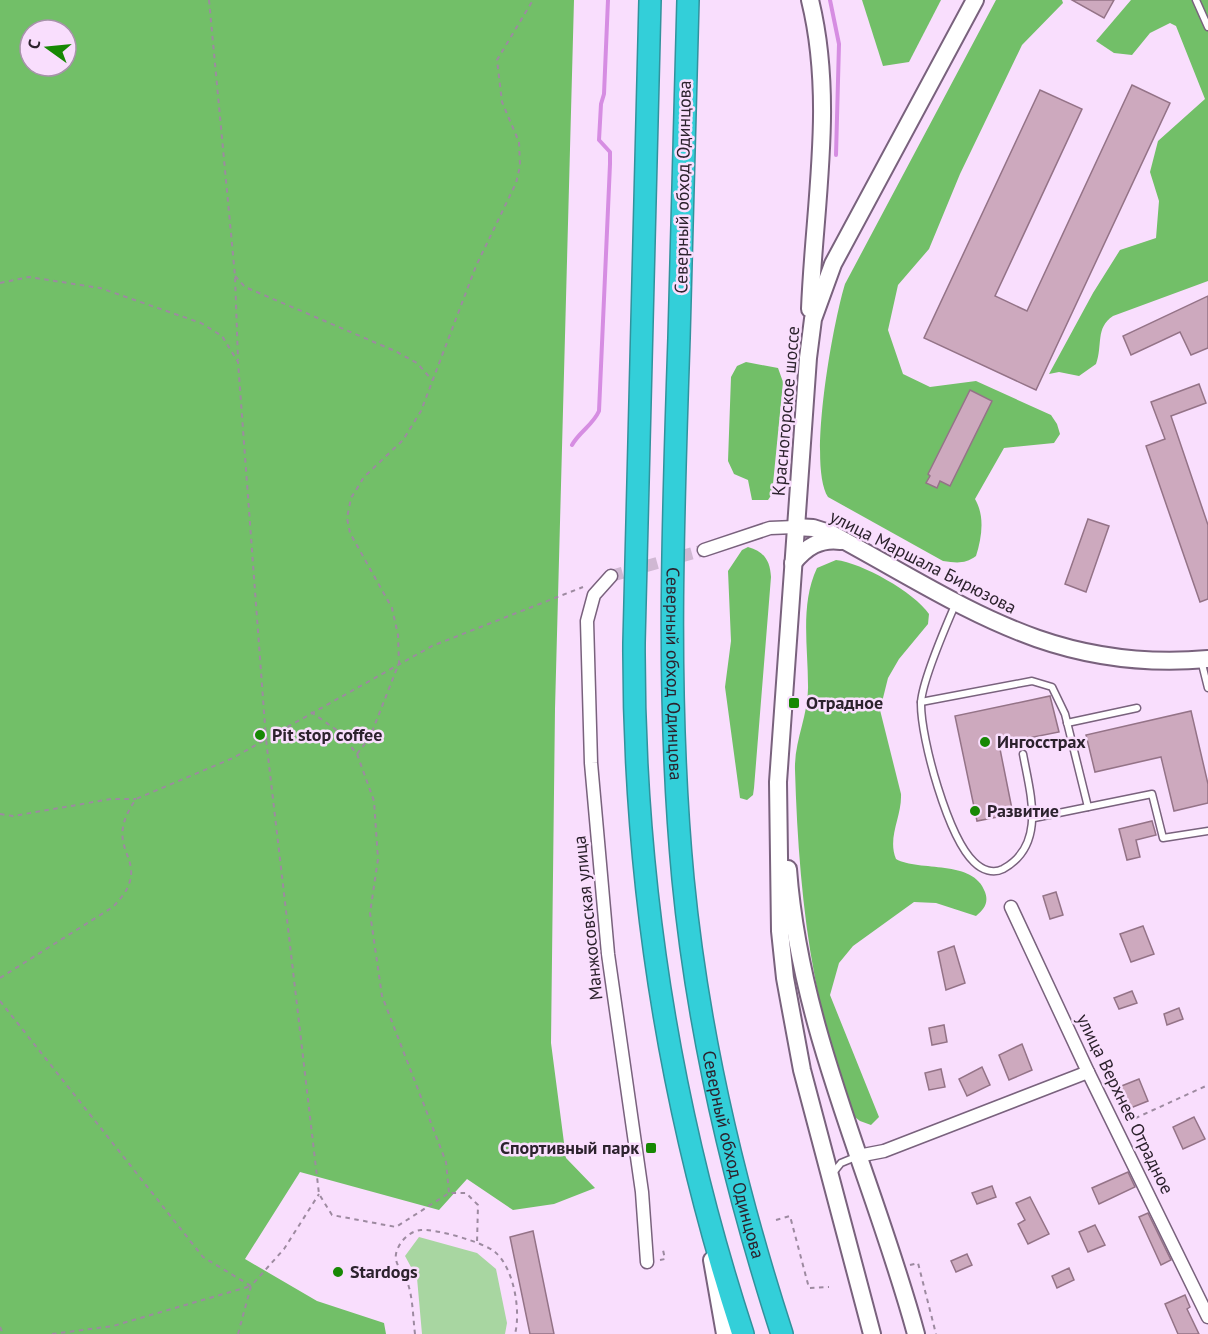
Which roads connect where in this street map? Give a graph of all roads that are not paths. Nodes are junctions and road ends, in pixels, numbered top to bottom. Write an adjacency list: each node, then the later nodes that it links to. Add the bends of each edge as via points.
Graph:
1 (650, 0): 28 (highway, Северный обход Одинцова, via 636,518 636,753 653,947 679,1096)
2 (688, 0): 33 (highway, Северный обход Одинцова, via 673,542 674,771 690,941 711,1062 737,1181)
3 (810, 0): 7 (main road, via 820,49 823,102)
4 (975, 0): 7 (main road, Красногорское шоссе, via 832,264 813,319)
5 (1196, 0): 6 (lane)
6 (1208, 27)
7 (808, 358): 8 (main road, Красногорское шоссе)
8 (795, 526): 9 (main road, улица Маршала Бирюзова, via 813,528); 10 (street, via 770,528); 11 (main road, Красногорское шоссе)
9 (854, 546): 11 (main road, via 831,540 821,542 802,552); 13 (main road, улица Маршала Бирюзова)
10 (704, 550)
11 (793, 563): 18 (main road, Красногорское шоссе)
12 (611, 576): 29 (street, Манжосовская улица, via 594,595 587,621 591,763 608,954 642,1191)
13 (955, 604): 14 (main road, улица Маршала Бирюзова, via 1030,638 1068,649 1114,658 1173,662); 16 (lane)
14 (1204, 659): 15 (lane)
15 (1208, 688)
16 (921, 702): 19 (lane, via 1032,681 1052,687); 22 (lane, via 928,754 950,820 974,862 985,870 998,872 1013,863 1026,846)
17 (1137, 708): 19 (lane)
18 (782, 721): 26 (main road, via 786,842 795,931 818,1032); 27 (main road, via 777,854 785,978 802,1070)
19 (1067, 723): 21 (lane)
20 (1023, 754): 22 (lane)
21 (1088, 807): 22 (lane); 23 (lane, via 1152,794 1163,838)
22 (1034, 818)
23 (1208, 831)
24 (1011, 907): 25 (street, улица Верхнее Отрадное)
25 (1088, 1072): 26 (street, via 884,1151); 30 (street, улица Верхнее Отрадное)
26 (858, 1156): 27 (lane, via 840,1162); 35 (main road)
27 (830, 1179): 34 (main road)
28 (701, 1191): 31 (main road); 32 (highway, Северный обход Одинцова)
29 (646, 1262)
30 (1208, 1317)
31 (724, 1334)
32 (743, 1334)
33 (782, 1334)
34 (872, 1334)
35 (916, 1334)

